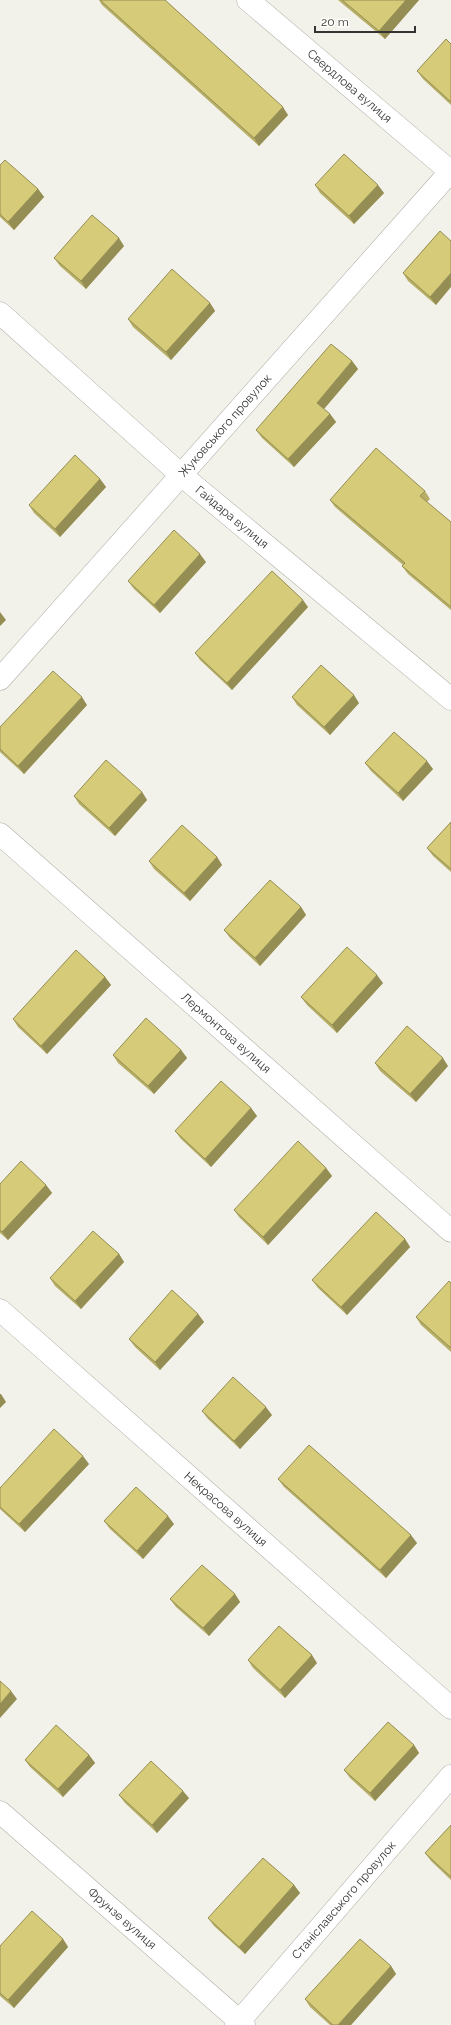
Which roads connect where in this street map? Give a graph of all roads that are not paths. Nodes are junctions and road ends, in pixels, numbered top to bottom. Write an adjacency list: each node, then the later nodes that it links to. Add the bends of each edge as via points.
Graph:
1 (248, 0): 2 (street, Свердлова вулиця)
2 (451, 172): 4 (street, Жуковського провулок)
3 (0, 313): 4 (street, Гайдара вулиця)
4 (180, 474): 5 (street, Жуковського провулок); 6 (street, Гайдара вулиця)
5 (0, 679)
6 (451, 699)
7 (0, 834): 8 (street, Лермонтова вулиця)
8 (451, 1231)
9 (0, 1310): 10 (street, Некрасова вулиця)
10 (451, 1708)
11 (451, 1776): 13 (street, Станіславського провулок)
12 (0, 1812): 13 (street, Фрунзе вулиця)
13 (240, 2024)

